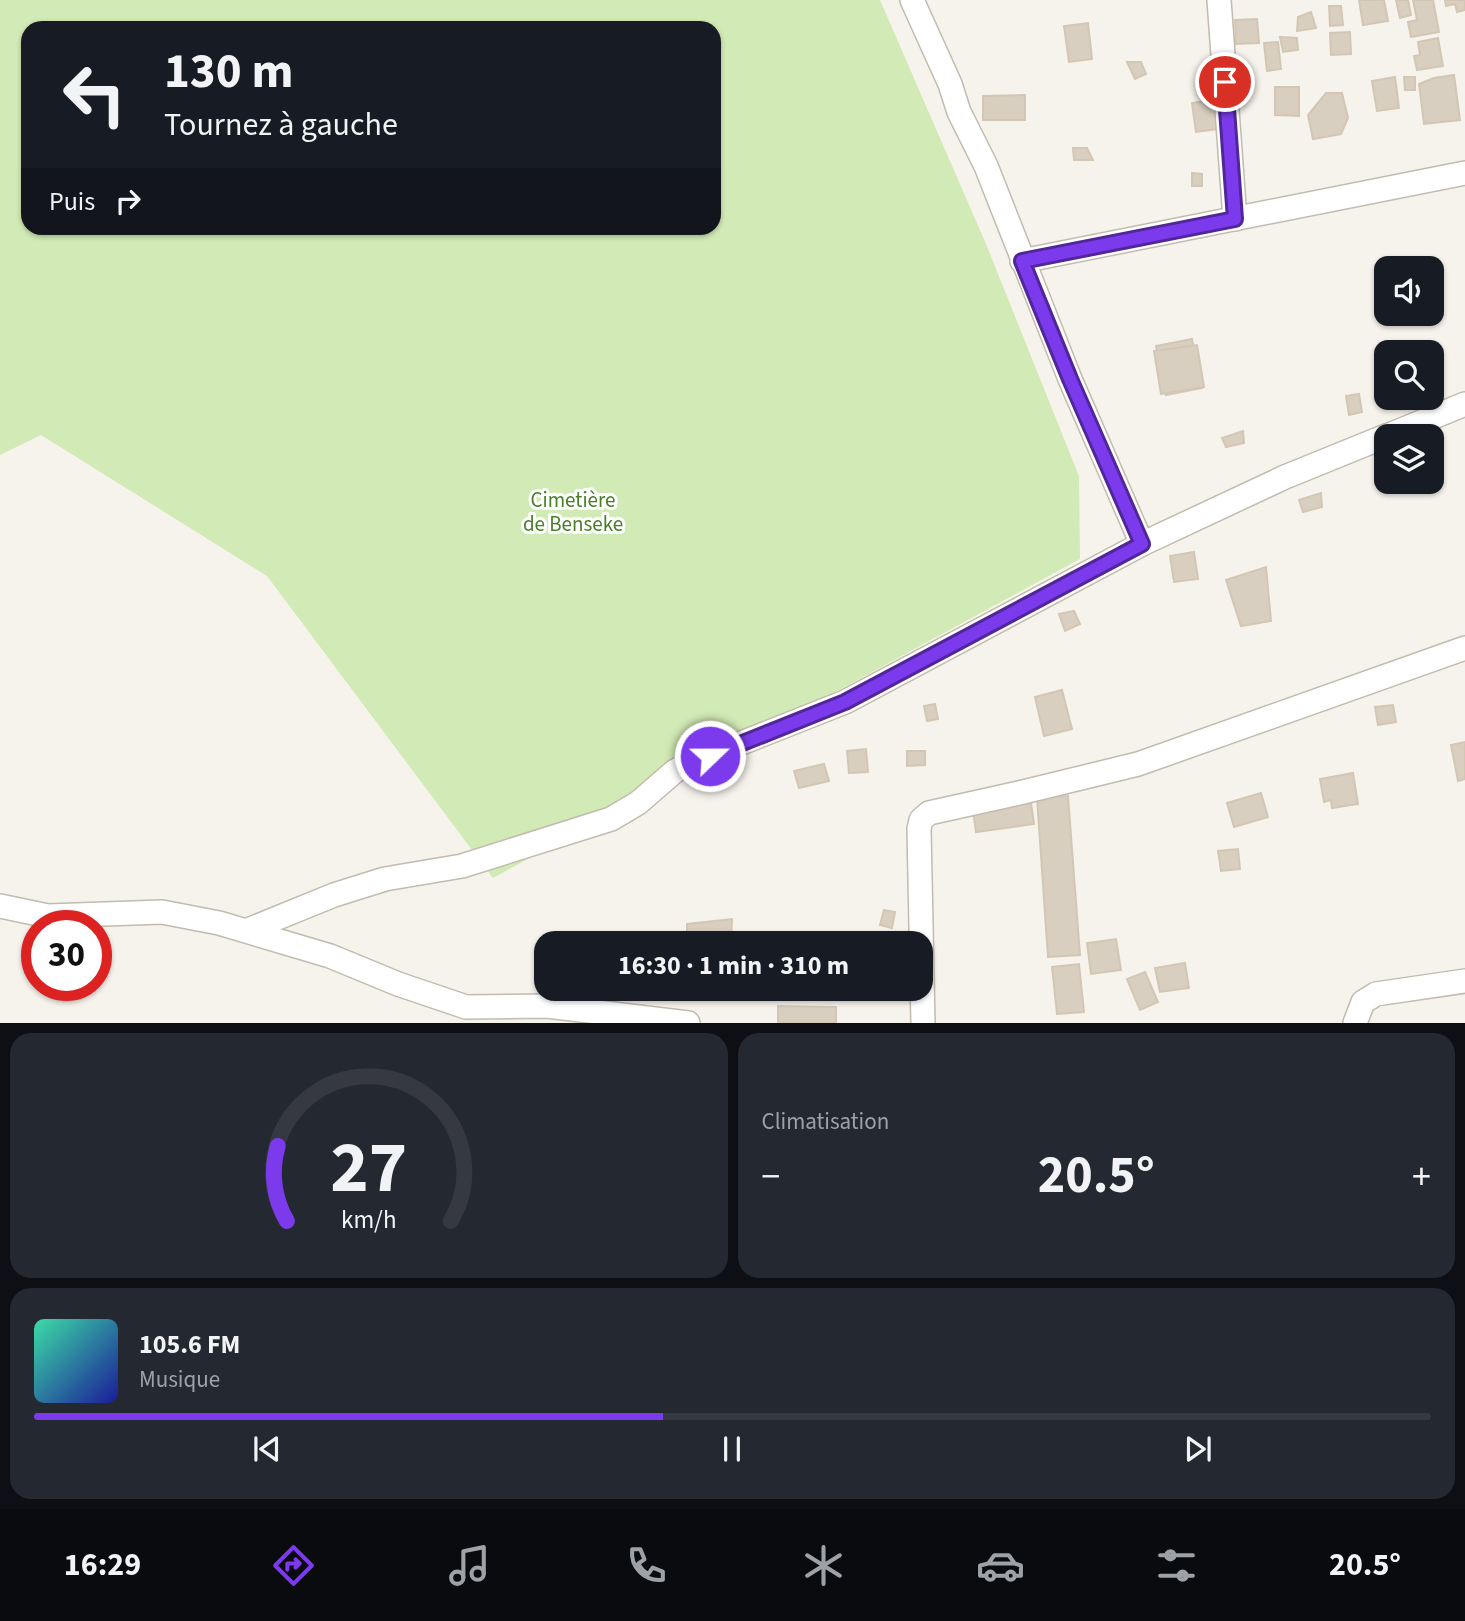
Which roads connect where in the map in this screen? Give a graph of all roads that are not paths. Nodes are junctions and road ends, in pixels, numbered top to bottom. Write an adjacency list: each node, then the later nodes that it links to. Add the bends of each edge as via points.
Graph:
1 (912, 0): 5 (street, via 986,166)
2 (1219, 0): 4 (street)
3 (1465, 173): 4 (street)
4 (1235, 219): 5 (street)
5 (1022, 261): 9 (street)
6 (1465, 404): 7 (street)
7 (1416, 424)
8 (1374, 441): 9 (street)
9 (1142, 544): 12 (street, via 845,702 686,765 611,820 462,866 385,879)
10 (1465, 648): 15 (street, via 1139,764 929,813 919,830)
11 (0, 906): 12 (street, via 47,916 162,912)
12 (248, 930): 14 (street, via 466,1007 547,1006)
13 (1465, 981): 16 (street, via 1376,994 1363,1002)
14 (688, 1023)
15 (923, 1023)
16 (1355, 1023)

